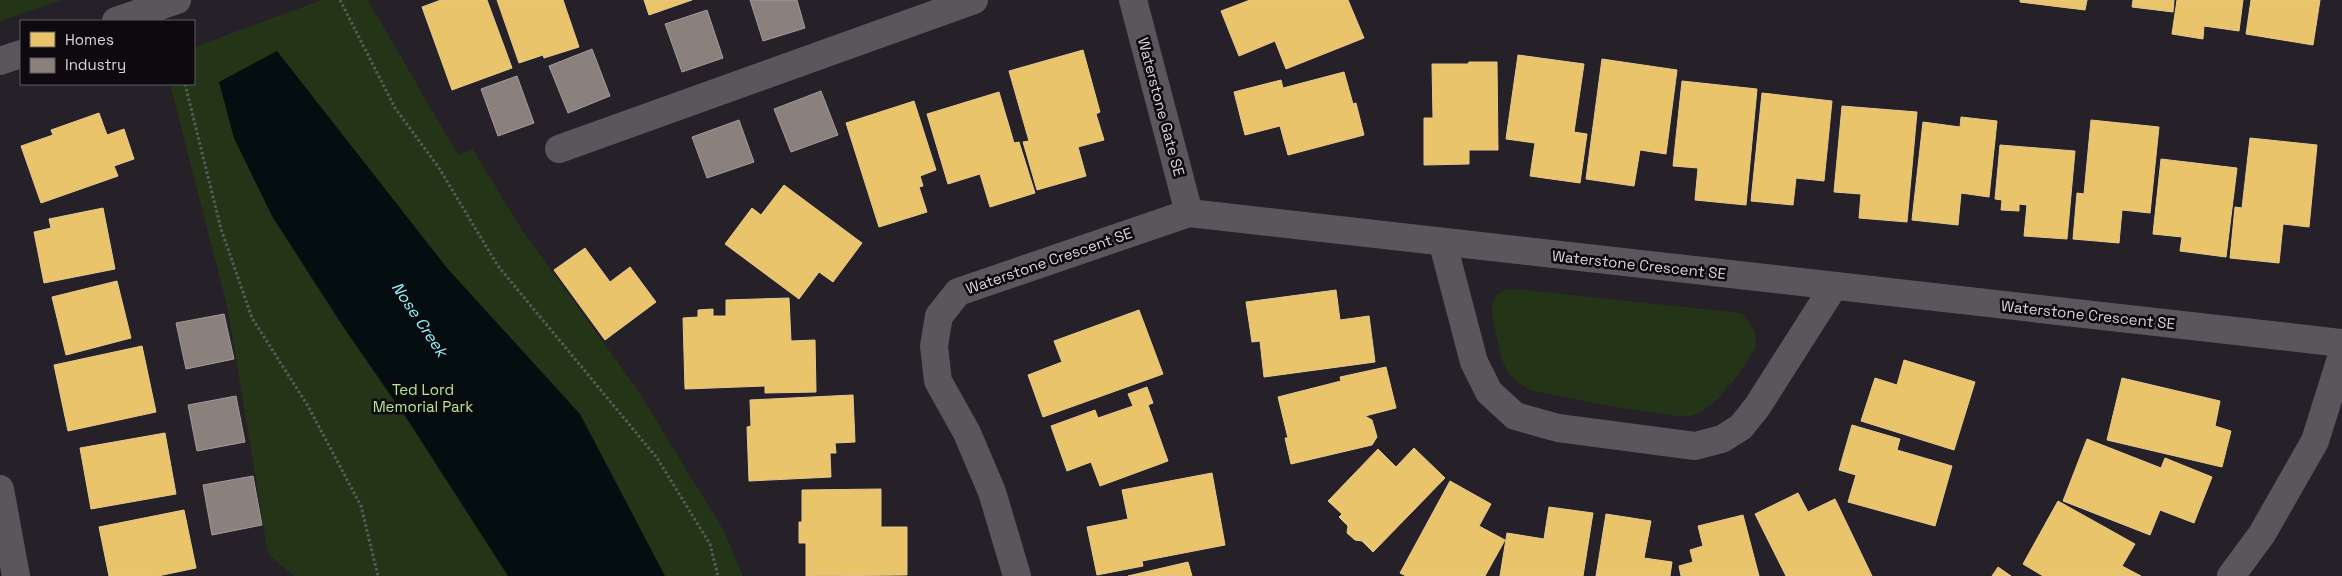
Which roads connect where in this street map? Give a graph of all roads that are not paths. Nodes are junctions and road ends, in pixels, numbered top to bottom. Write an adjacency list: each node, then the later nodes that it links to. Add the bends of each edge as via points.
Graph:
1 (177, 0): 4 (street)
2 (974, 0): 7 (street)
3 (1133, 0): 8 (street, Waterstone Gate SE)
4 (119, 20)
5 (20, 54): 6 (street)
6 (0, 61)
7 (559, 149)
8 (1189, 213): 9 (street, Waterstone Crescent SE); 15 (street, Waterstone Crescent SE, via 958,292 939,316 934,346 938,381 967,433 992,492)
9 (1444, 244): 10 (street, Waterstone Crescent SE); 10 (street, via 1474,362 1489,392 1515,416 1558,428 1695,446 1722,439 1741,427)
10 (1834, 286): 11 (street, Waterstone Crescent SE)
11 (2342, 343)
12 (2342, 355): 16 (street, via 2314,440 2262,534)
13 (0, 489): 14 (street)
14 (16, 576)
15 (1017, 576)
16 (2232, 576)

